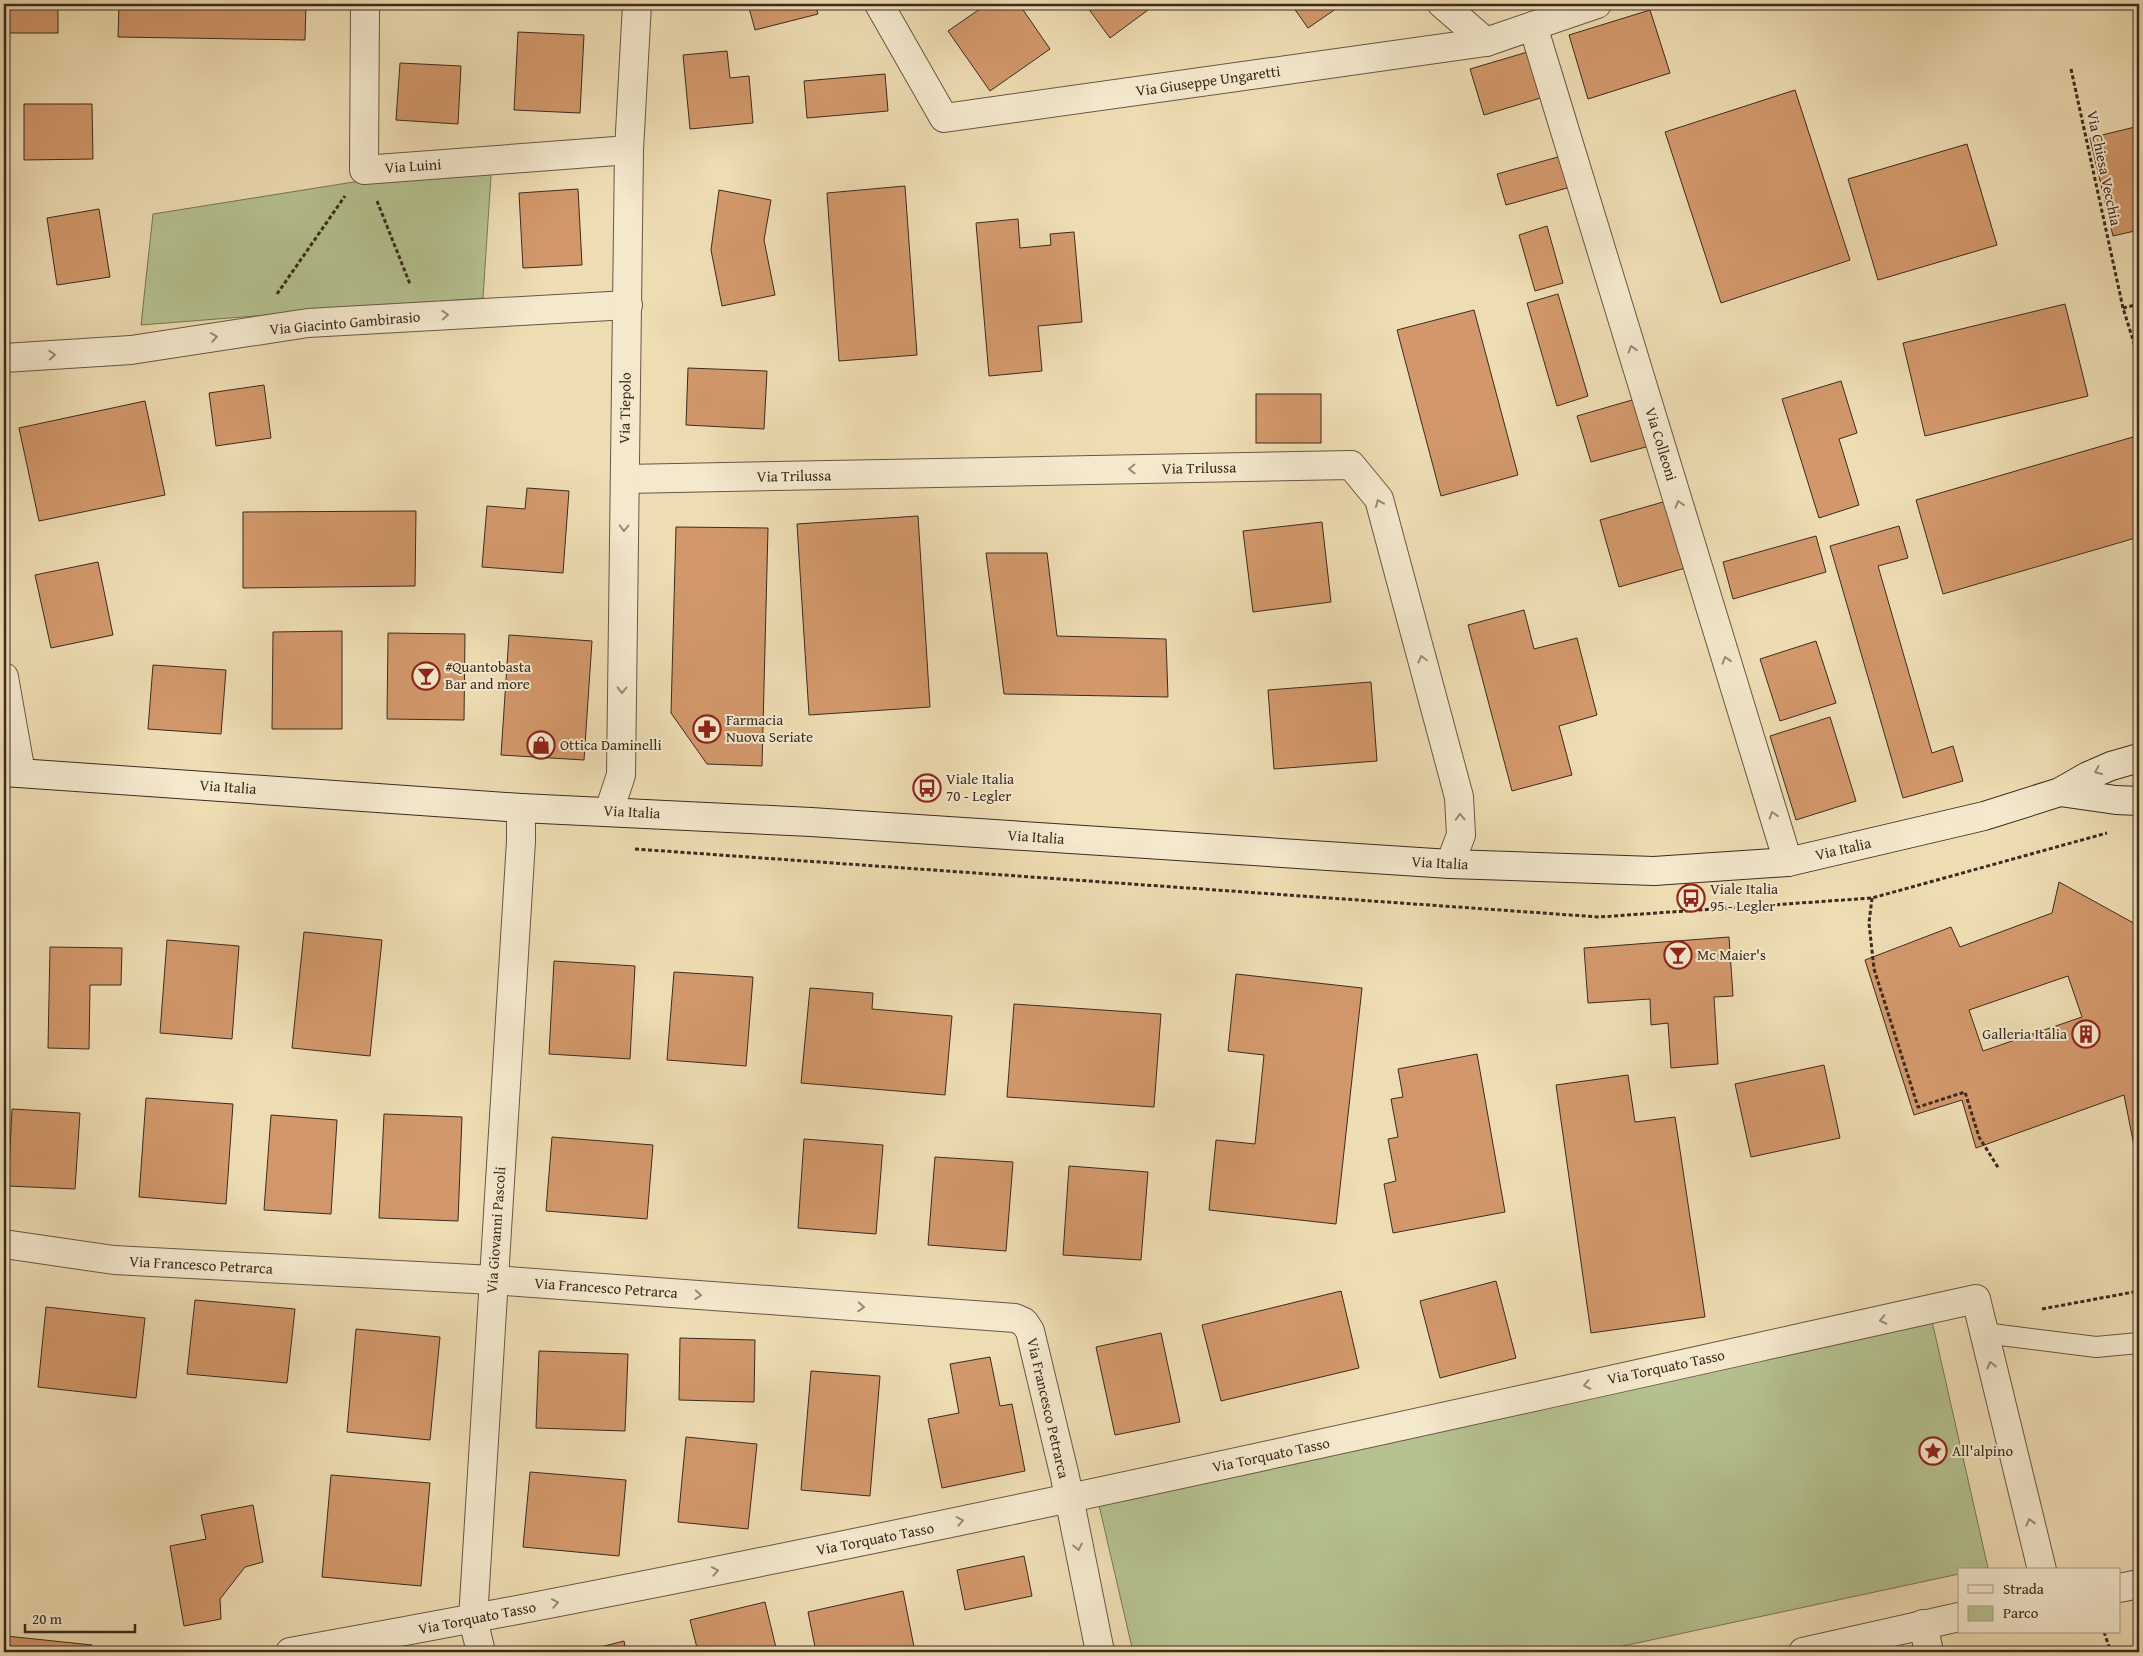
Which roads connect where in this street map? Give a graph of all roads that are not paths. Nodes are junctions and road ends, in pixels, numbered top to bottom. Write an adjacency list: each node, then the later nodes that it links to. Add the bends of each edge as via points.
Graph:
1 (365, 4): 8 (street, Via Luini, via 364,170)
2 (637, 4): 8 (street, Via Tiepolo)
3 (879, 4): 7 (street, Via Giuseppe Ungaretti, via 944,118)
4 (1442, 4): 7 (street)
5 (1597, 4): 6 (street, Via Giuseppe Ungaretti)
6 (1534, 26): 7 (street, Via Giuseppe Ungaretti); 19 (street, Via Colleoni, one-way to 6)
7 (1486, 42)
8 (629, 150): 9 (street, Via Tiepolo)
9 (628, 305): 10 (street, Via Giacinto Gambirasio, one-way to 9, via 131,350 308,323); 11 (street, Via Tiepolo)
10 (4, 358)
11 (625, 479): 18 (street, Via Tiepolo, one-way to 18, via 621,776); 20 (street, Via Trilussa, one-way to 11, via 1461,835 1459,797 1380,499 1351,465)
12 (4, 676): 14 (street)
13 (2139, 758): 15 (street, one-way to 15, via 2111,766)
14 (12, 773): 17 (street, Via Italia)
15 (2060, 792): 16 (street); 19 (street, Via Italia, via 1984,816)
16 (2139, 800)
17 (521, 808): 18 (street, Via Italia); 22 (street, Via Giovanni Pascoli)
18 (609, 811): 20 (street, Via Italia)
19 (1788, 862): 20 (street, Via Italia, via 1654,871)
20 (1450, 864)
21 (4, 1244): 22 (street, Via Francesco Petrarca, via 114,1260)
22 (493, 1280): 25 (street, Via Francesco Petrarca, one-way to 25, via 1015,1318 1024,1322 1030,1331); 30 (street, Via Giovanni Pascoli)
23 (1984, 1333): 24 (lane, via 2096,1347); 25 (street, Via Torquato Tasso, one-way to 25, via 1976,1299); 26 (street, Via Torquato Tasso, one-way to 23)
24 (2139, 1343)
25 (1068, 1500): 30 (street, Via Torquato Tasso, one-way to 25); 34 (street, Via Francesco Petrarca, one-way to 34)
26 (2042, 1568)
27 (2139, 1584): 28 (street)
28 (2120, 1588)
29 (1958, 1617): 31 (street)
30 (473, 1619): 32 (street, Via Torquato Tasso); 33 (street, Via Giovanni Pascoli)
31 (1923, 1624): 35 (street); 36 (street)
32 (290, 1652)
33 (481, 1652)
34 (1100, 1652)
35 (1803, 1652)
36 (1929, 1652)

